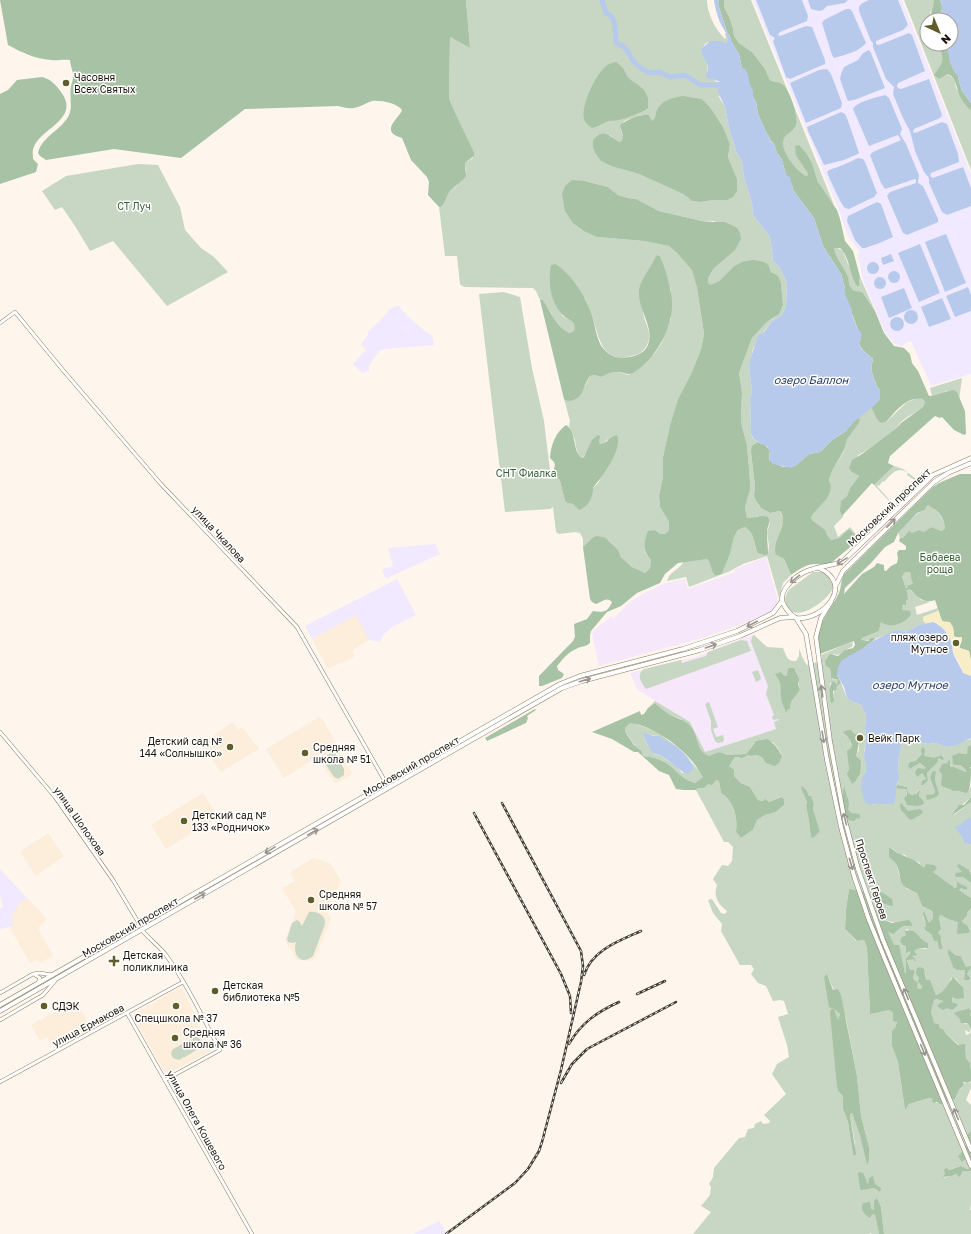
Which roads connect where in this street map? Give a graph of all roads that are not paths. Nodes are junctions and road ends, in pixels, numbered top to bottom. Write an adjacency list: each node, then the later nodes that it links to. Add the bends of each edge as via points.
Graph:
1 (0, 323): 11 (street, улица Чкалова, via 16,312 160,483 297,627)
2 (971, 458): 4 (main road, Московский проспект, one-way to 4, via 933,475 843,561)
3 (971, 463): 5 (main road, Московский проспект, one-way to 3, via 843,571 934,482)
4 (819, 568): 5 (main road, via 833,577); 6 (main road, one-way to 6, via 797,576 787,586)
5 (836, 585): 7 (main road)
6 (782, 601): 8 (main road); 9 (main road, Московский проспект, one-way to 9, via 773,613 737,631)
7 (831, 602): 8 (main road, via 813,616); 29 (main road, Проспект Героев, one-way to 7, via 878,926 858,869 844,817 825,711 816,637 821,618)
8 (795, 618): 9 (main road, Московский проспект, one-way to 8, via 700,650 780,618); 30 (main road, Проспект Героев, one-way to 30, via 806,634 827,760 854,876 869,920)
9 (633, 665): 11 (main road, Московский проспект, via 580,676 560,684); 13 (main road, Московский проспект, one-way to 9, via 562,688)
10 (0, 732): 14 (street, улица Шолохова, via 55,797 113,880)
11 (386, 784): 12 (main road, Московский проспект)
12 (344, 808): 13 (main road); 14 (main road, Московский проспект, one-way to 14)
13 (347, 812): 15 (main road, Московский проспект, one-way to 13)
14 (140, 925): 15 (main road); 17 (main road, Московский проспект)
15 (142, 930): 18 (main road, Московский проспект); 19 (street, via 165,953)
16 (33, 974): 17 (street); 20 (street, via 40,978); 21 (street)
17 (53, 975): 20 (main road, Московский проспект)
18 (57, 978): 20 (main road, Московский проспект); 22 (street, Московский проспект)
19 (183, 982): 25 (street, улица Ермакова); 27 (street, via 220,1050)
20 (38, 986): 22 (street, via 45,990); 23 (main road, Московский проспект); 24 (main road, Московский проспект)
21 (0, 993)
22 (43, 995): 26 (street, Московский проспект)
23 (0, 1005)
24 (0, 1011)
25 (127, 1013): 27 (street, улица Олега Кошевого); 28 (street, улица Ермакова)
26 (0, 1020)
27 (165, 1080): 31 (street, улица Олега Кошевого)
28 (0, 1082)
29 (971, 1150)
30 (971, 1166)
31 (252, 1234)

